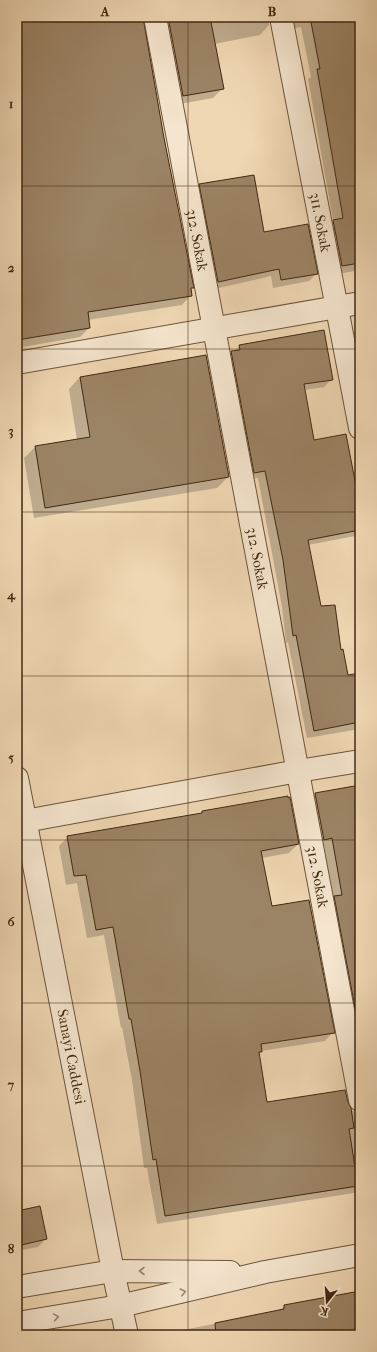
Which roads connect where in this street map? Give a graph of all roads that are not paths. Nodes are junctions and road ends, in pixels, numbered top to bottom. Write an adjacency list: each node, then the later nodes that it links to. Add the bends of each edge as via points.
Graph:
1 (155, 17): 5 (street, 312. Sokak)
2 (281, 17): 4 (street, 311. Sokak)
3 (360, 303): 4 (street)
4 (337, 307): 5 (street); 7 (street, 311. Sokak)
5 (214, 329): 6 (street); 9 (street, 312. Sokak)
6 (17, 364)
7 (360, 428)
8 (360, 761): 9 (street)
9 (298, 771): 11 (street); 12 (street, 312. Sokak)
10 (17, 778): 11 (street, Sanayi Caddesi)
11 (25, 821): 14 (street, Sanayi Caddesi)
12 (360, 1100)
13 (360, 1255): 15 (street)
14 (113, 1271): 15 (street, one-way to 14); 16 (street); 17 (street, Sanayi Caddesi)
15 (265, 1272): 17 (street, one-way to 15)
16 (17, 1287)
17 (120, 1306): 18 (street, one-way to 17); 19 (street, Sanayi Caddesi)
18 (17, 1323)
19 (127, 1335)

